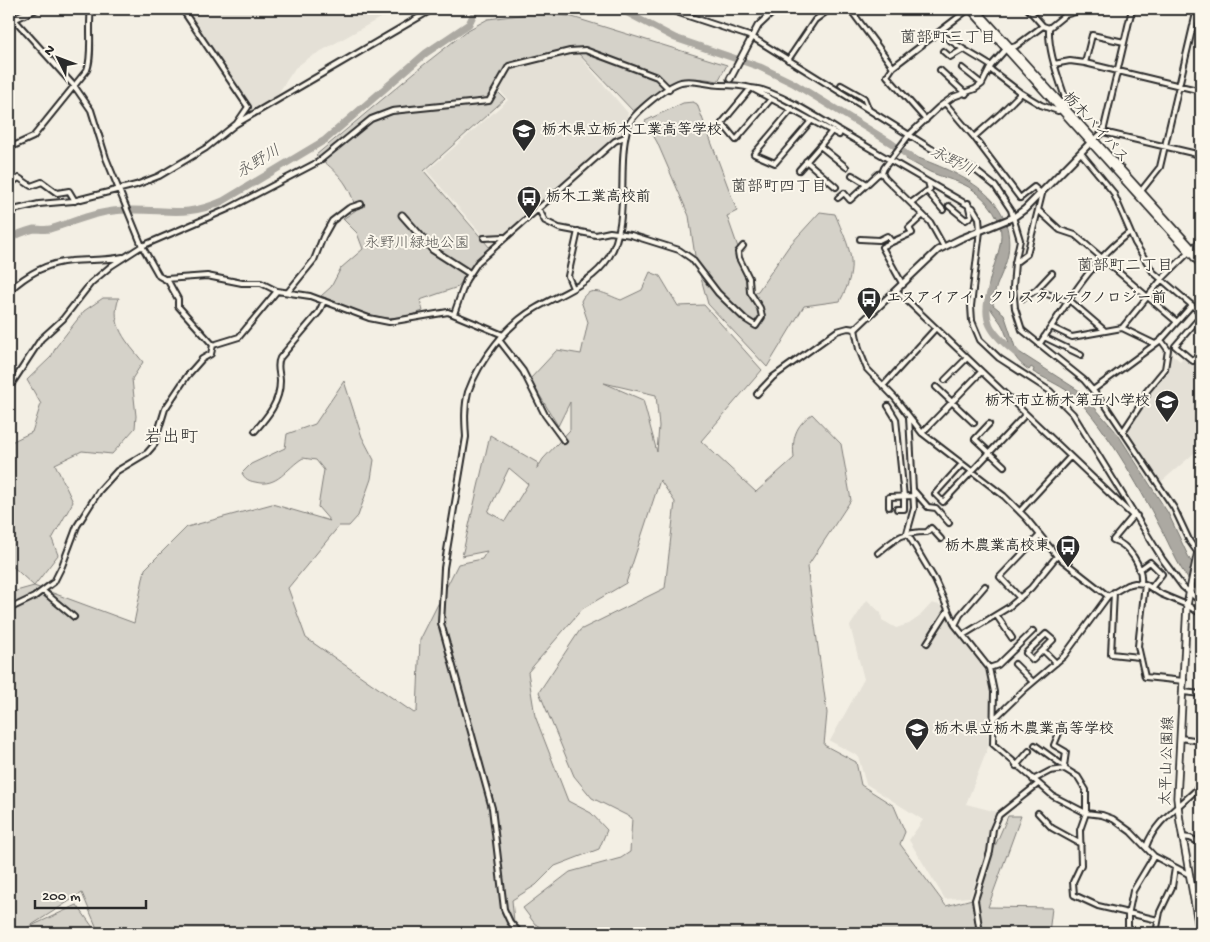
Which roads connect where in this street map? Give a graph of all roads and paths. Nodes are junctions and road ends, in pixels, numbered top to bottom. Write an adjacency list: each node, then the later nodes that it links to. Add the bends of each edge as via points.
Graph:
1 (35, 9): 17 (main road)
2 (91, 9): 39 (street, via 90,64)
3 (182, 9): 52 (street, via 248,107)
4 (433, 9): 52 (street)
5 (667, 9): 21 (street)
6 (776, 9): 21 (street)
7 (830, 9): 26 (street, via 815,20)
8 (850, 9): 29 (street)
9 (970, 9): 20 (street); 23 (main road, 栃木バイパス)
10 (976, 9): 23 (main road, 栃木バイパス)
11 (1028, 9): 18 (street)
12 (1067, 9): 16 (street)
13 (1085, 9): 16 (street)
14 (1132, 9): 22 (street)
15 (1197, 9): 38 (street)
16 (1065, 15): 19 (street)
17 (12, 20): 39 (street)
18 (1042, 26): 19 (street); 23 (street, via 1016,46)
19 (1049, 28): 28 (street, via 1048,39)
20 (939, 32): 25 (street); 29 (street)
21 (751, 39): 26 (street); 34 (street)
22 (1124, 42): 27 (street, via 1092,35); 33 (street)
23 (1008, 48): 31 (street); 47 (main road, 栃木バイパス)
24 (943, 50): 25 (street, via 950,56)
25 (962, 50): 31 (street)
26 (788, 60): 49 (street)
27 (1085, 63): 28 (street); 33 (street)
28 (1054, 64): 47 (street, via 1066,101)
29 (893, 67): 51 (street, via 887,76 889,80)
30 (962, 68): 36 (street)
31 (991, 68): 36 (street); 43 (street)
32 (940, 70): 44 (street)
33 (1117, 70): 38 (street); 55 (street)
34 (730, 79): 35 (street)
35 (726, 84): 40 (street); 41 (street, via 686,82)
36 (982, 84): 44 (street)
37 (841, 85): 49 (street, via 864,98)
38 (1178, 85): 42 (street); 61 (street)
39 (75, 87): 62 (street, via 34,137); 74 (street, via 92,110)
40 (751, 88): 45 (street); 45 (street, via 722,124 736,140); 54 (street, via 764,90)
41 (669, 89): 56 (street, via 633,118); 101 (street, via 657,77 585,50 516,63 506,69 489,101 377,115 318,162 228,209)
42 (1201, 91)
43 (1021, 93): 47 (street, via 1041,105 1058,111); 58 (street)
44 (966, 94): 46 (street)
45 (771, 99): 48 (street)
46 (945, 103): 51 (street); 58 (street)
47 (1063, 108): 59 (main road, 栃木バイパス)
48 (792, 109): 50 (street); 50 (street, via 754,154 775,163)
49 (869, 110): 57 (street)
50 (812, 120): 53 (street)
51 (926, 120): 57 (street)
52 (236, 124): 74 (street, via 168,172 136,185)
53 (832, 131): 54 (street, via 839,135); 60 (street)
54 (840, 131): 65 (street)
55 (1103, 132): 59 (street); 61 (street)
56 (625, 136): 85 (street, via 615,141); 95 (street)
57 (908, 137): 65 (street); 91 (street, via 986,178 1003,195)
58 (974, 137): 78 (street, via 1020,198 1034,187)
59 (1092, 141): 63 (street); 77 (main road, 栃木バイパス); 104 (main road, 栃木バイパス)
60 (820, 146): 66 (street); 67 (street)
61 (1164, 146): 64 (street); 77 (street, via 1159,168)
62 (9, 148)
63 (1081, 153): 78 (street); 94 (street, via 1112,192)
64 (1201, 155)
65 (890, 159): 69 (street); 71 (street)
66 (806, 161): 68 (street); 75 (street)
67 (846, 167)
68 (799, 170)
69 (882, 173): 73 (street); 81 (street)
70 (852, 175): 73 (street)
71 (927, 181): 76 (street, via 931,187); 82 (street)
72 (9, 184): 80 (street, via 19,178 31,186 42,182 57,193 69,191)
73 (867, 184): 79 (street, via 850,200 844,193)
74 (118, 188): 80 (street); 101 (street)
75 (836, 188)
76 (927, 191): 81 (street); 86 (street)
77 (1141, 192): 104 (main road, 栃木バイパス)
78 (1042, 194): 87 (street); 91 (street)
79 (838, 198)
80 (75, 201): 88 (street)
81 (912, 202): 90 (street)
82 (967, 203): 84 (street, via 972,216 966,220); 93 (street, via 979,218)
83 (361, 204): 120 (street, via 349,208 332,221 314,260)
84 (949, 206)
85 (538, 208): 92 (street, via 545,221 558,228); 96 (street)
86 (943, 210)
87 (1038, 210): 106 (street, via 1060,230 1075,235); 108 (street, via 1027,254)
88 (9, 211)
89 (402, 215): 110 (street, via 433,250)
90 (923, 215): 100 (street, via 909,228 912,233); 103 (street)
91 (1012, 217): 93 (street); 108 (street, via 1020,240)
92 (578, 231): 95 (street, via 596,235); 115 (street, via 568,276)
93 (980, 231): 103 (street); 173 (street, via 971,306 977,334 992,352 1050,391 1073,414)
94 (1130, 232): 106 (street); 112 (street, via 1153,272)
95 (618, 233): 102 (street, via 685,253 718,293 756,326 762,317 739,258 738,252); 115 (street, via 612,252 603,265)
96 (505, 237): 97 (street); 110 (street)
97 (484, 238)
98 (860, 239): 100 (street, via 879,240 887,236)
99 (1201, 240): 104 (street)
100 (892, 242): 114 (street, via 882,247)
101 (142, 246): 105 (street); 113 (street, via 159,276)
102 (743, 246)
103 (944, 246): 114 (street)
104 (1191, 250): 107 (main road, 栃木バイパス); 109 (main road, 栃木バイパス); 112 (street)
105 (125, 256): 118 (street, via 51,265 28,276); 146 (street, via 91,284 58,325 41,339)
106 (1100, 258): 121 (street); 123 (street)
107 (1201, 258)
108 (1015, 263): 140 (street, via 1017,320 1024,333)
109 (1201, 265)
110 (469, 273): 126 (street)
111 (1052, 273): 117 (street)
112 (1162, 279): 121 (street); 125 (street)
113 (166, 280): 116 (street, via 207,276 261,283); 138 (street, via 178,299 178,306)
114 (903, 285): 119 (street)
115 (573, 288): 134 (street, via 522,316)
116 (276, 290): 120 (street); 138 (street, via 239,337)
117 (1036, 290): 122 (street); 123 (street)
118 (9, 291)
119 (897, 291): 131 (street); 132 (street)
120 (288, 292): 124 (street)
121 (1148, 297): 128 (street); 130 (street)
122 (1024, 298)
123 (1068, 300): 129 (street); 133 (street)
124 (324, 301): 126 (street, via 389,322 407,321 434,313); 159 (street, via 319,312 280,358 277,400)
125 (1192, 305): 127 (street); 128 (street)
126 (454, 314): 134 (street)
127 (1201, 314): 141 (street, via 1175,346 1193,361)
128 (1177, 322): 137 (street)
129 (1051, 327): 133 (street, via 1072,337); 135 (street)
130 (1122, 328): 133 (street); 139 (street)
131 (855, 329): 147 (street, via 863,361); 150 (street, via 838,331 773,377)
132 (935, 329): 143 (street); 147 (street)
133 (1104, 330)
134 (503, 335): 136 (street)
135 (1044, 337): 140 (street); 142 (street)
136 (499, 340): 161 (street, via 523,371 545,415); 237 (street, via 473,382 466,401 466,437 444,568 440,612 492,808 504,908)
137 (1161, 340): 139 (street); 158 (street, via 1168,350 1165,370 1146,392 1148,395)
138 (213, 344): 187 (street, via 211,354 187,376 165,409 154,444 146,453 117,471 99,491 77,526 57,576)
139 (1155, 344): 149 (street)
140 (1039, 345): 149 (street)
141 (1201, 351)
142 (1081, 355)
143 (966, 358): 144 (street); 145 (street)
144 (981, 372): 151 (street); 154 (street)
145 (945, 380)
146 (12, 385)
147 (883, 386): 153 (street)
148 (936, 387): 151 (street)
149 (1093, 390): 158 (street)
150 (757, 394)
151 (952, 402): 156 (street); 160 (street)
152 (888, 406): 155 (street)
153 (908, 414): 155 (street); 160 (street); 167 (street)
154 (1026, 415): 162 (street); 163 (street)
155 (896, 419): 169 (street)
156 (974, 423)
157 (989, 424): 162 (street, via 975,439)
158 (1124, 430): 181 (street, via 1174,508)
159 (255, 431)
160 (922, 434): 164 (street)
161 (564, 441)
162 (989, 452): 165 (street); 166 (street)
163 (1070, 457): 172 (street); 173 (street)
164 (962, 464): 166 (street); 166 (street, via 935,494 943,502)
165 (1004, 466)
166 (972, 471): 172 (street)
167 (914, 491): 168 (street); 174 (street, via 928,508 936,508)
168 (914, 496): 169 (street); 175 (street)
169 (904, 497): 170 (street, via 889,497); 171 (street, via 904,509)
170 (889, 507)
171 (897, 509)
172 (1020, 511): 176 (street)
173 (1135, 516): 182 (street, via 1112,540 1130,552); 186 (street, via 1163,560)
174 (949, 523)
175 (907, 533): 178 (street, via 927,532 931,528); 179 (street); 194 (street)
176 (1040, 535): 180 (street); 190 (street, via 1000,577)
177 (1201, 538): 181 (main road)
178 (941, 539)
179 (878, 553)
180 (1057, 556): 189 (street); 190 (street)
181 (1198, 556): 186 (main road, 太平山公園線)
182 (1139, 570): 183 (street); 185 (street, via 1152,562 1162,574)
183 (1143, 584): 185 (street); 188 (street, via 1127,585); 204 (street)
184 (985, 586): 198 (street)
185 (1150, 588): 192 (street)
186 (1189, 589): 191 (street); 192 (main road, 太平山公園線)
187 (43, 591): 193 (street); 197 (street)
188 (1114, 592): 189 (street); 204 (street, via 1111,654)
189 (1108, 596): 205 (street)
190 (1020, 598): 196 (street)
191 (1201, 602)
192 (1187, 604): 195 (street); 208 (main road, 太平山公園線)
193 (9, 609)
194 (948, 610): 198 (street); 202 (street)
195 (1201, 614)
196 (996, 616): 200 (street); 201 (street)
197 (74, 617)
198 (955, 625): 200 (street)
199 (1033, 631): 207 (street, via 998,665)
200 (963, 635): 207 (street)
201 (1012, 638)
202 (927, 643)
203 (1043, 650): 203 (street, via 1033,660 1026,653 1046,634 1052,640); 205 (street)
204 (1139, 656): 208 (street, via 1144,677)
205 (1056, 663): 209 (street)
206 (1015, 664): 209 (street)
207 (990, 668): 212 (street, via 994,682)
208 (1184, 681): 210 (main road, 太平山公園線)
209 (1033, 682): 212 (street)
210 (1183, 692): 211 (street); 214 (main road, 太平山公園線)
211 (1201, 694)
212 (993, 720): 218 (street, via 993,744)
213 (1059, 733): 219 (street, via 1054,745 1066,752)
214 (1180, 738): 215 (street); 223 (main road, 太平山公園線)
215 (1201, 741)
216 (1035, 745): 219 (street)
217 (1029, 751): 218 (street)
218 (1016, 766): 220 (street)
219 (1065, 767): 220 (street); 225 (street, via 1078,777 1086,790)
220 (1033, 780): 221 (street)
221 (1038, 784): 225 (street); 238 (street, via 999,815 996,822 975,900)
222 (1201, 785): 223 (street)
223 (1178, 806): 226 (main road, 太平山公園線); 229 (street, via 1150,834)
224 (1038, 813): 228 (street, via 1059,832)
225 (1086, 814): 228 (street, via 1080,830); 229 (street, via 1113,819)
226 (1182, 838): 227 (street); 232 (main road, 太平山公園線)
227 (1201, 843)
228 (1081, 844): 235 (street, via 1081,865 1073,882 1074,894 1098,906)
229 (1146, 847): 230 (street)
230 (1154, 856): 231 (street); 235 (street, via 1133,891)
231 (1175, 868): 232 (street); 236 (street, via 1172,888)
232 (1190, 875): 233 (main road, 太平山公園線)
233 (1195, 906): 234 (street); 241 (main road, 太平山公園線)
234 (1201, 910)
235 (1128, 914): 236 (street); 239 (street)
236 (1158, 920): 240 (street)
237 (520, 933)
238 (980, 933)
239 (1128, 933)
240 (1156, 933)
241 (1200, 933)

